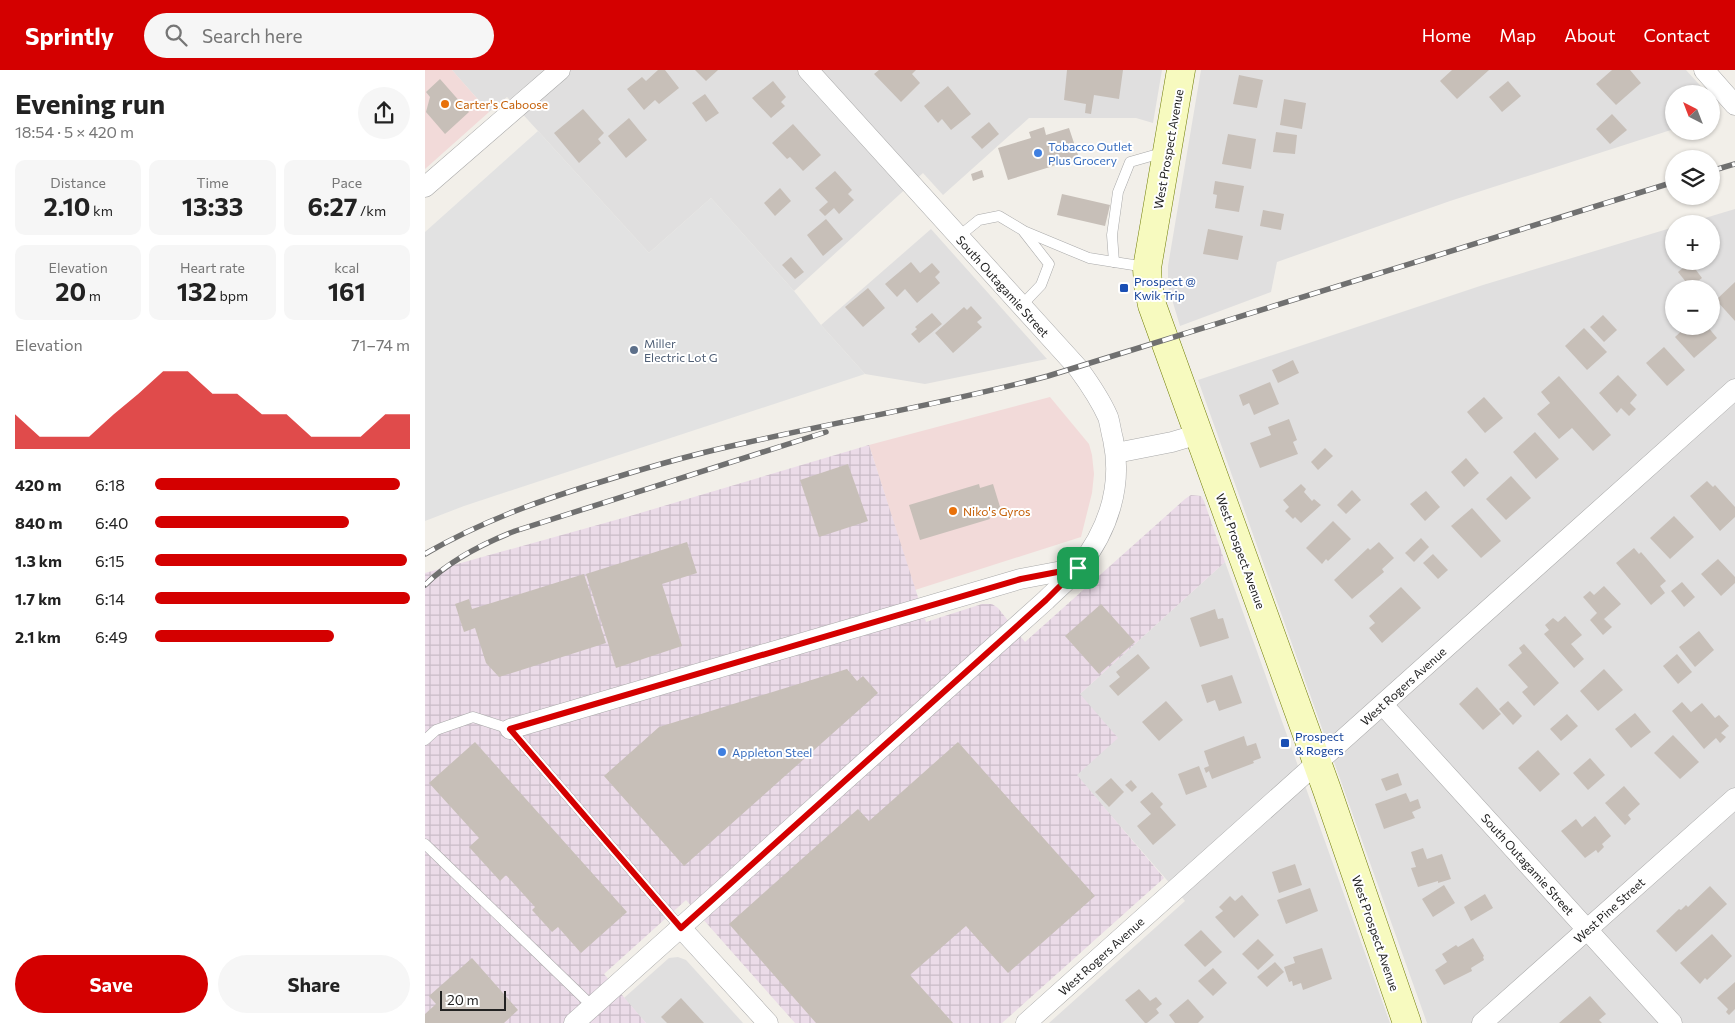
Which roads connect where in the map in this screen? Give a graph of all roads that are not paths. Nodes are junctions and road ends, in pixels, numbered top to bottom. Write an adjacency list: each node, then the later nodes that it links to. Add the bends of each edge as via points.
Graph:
1 (560, 70): 7 (street)
2 (808, 70): 9 (street, South Outagamie Street)
3 (1181, 70): 6 (main road, West Prospect Avenue)
4 (1704, 70): 5 (street)
5 (1735, 105)
6 (1167, 152): 10 (lane, via 1130,162 1117,192 1112,235); 11 (main road, West Prospect Avenue)
7 (425, 188)
8 (1024, 231): 9 (lane, via 999,216 979,220); 10 (lane, via 1089,258); 12 (lane, via 1049,264 1041,285)
9 (958, 237): 12 (street, South Outagamie Street)
10 (1114, 262): 11 (lane)
11 (1147, 268): 14 (main road, West Prospect Avenue, via 1152,304)
12 (1021, 305): 15 (street, South Outagamie Street, via 1078,368 1095,392 1108,418)
13 (1735, 390): 17 (street, West Rogers Avenue)
14 (1199, 434): 15 (street); 20 (main road, West Prospect Avenue)
15 (1116, 453): 16 (street, South Outagamie Street, via 1116,482 1109,514 1100,535)
16 (1078, 568): 18 (street, via 1021,579); 23 (street, South Outagamie Street)
17 (1383, 704): 20 (street, West Rogers Avenue); 24 (street, South Outagamie Street)
18 (510, 729): 19 (lane, via 473,717 436,730); 23 (lane)
19 (425, 740)
20 (1317, 764): 28 (street, West Rogers Avenue); 29 (main road, West Prospect Avenue)
21 (1735, 798): 24 (street, West Pine Street)
22 (425, 844): 25 (lane)
23 (681, 928): 25 (street, South Outagamie Street); 27 (street)
24 (1588, 929): 30 (street, West Pine Street); 31 (street, South Outagamie Street)
25 (593, 1006): 26 (street, South Outagamie Street)
26 (574, 1023)
27 (768, 1023)
28 (1026, 1023)
29 (1407, 1023)
30 (1482, 1023)
31 (1672, 1023)

